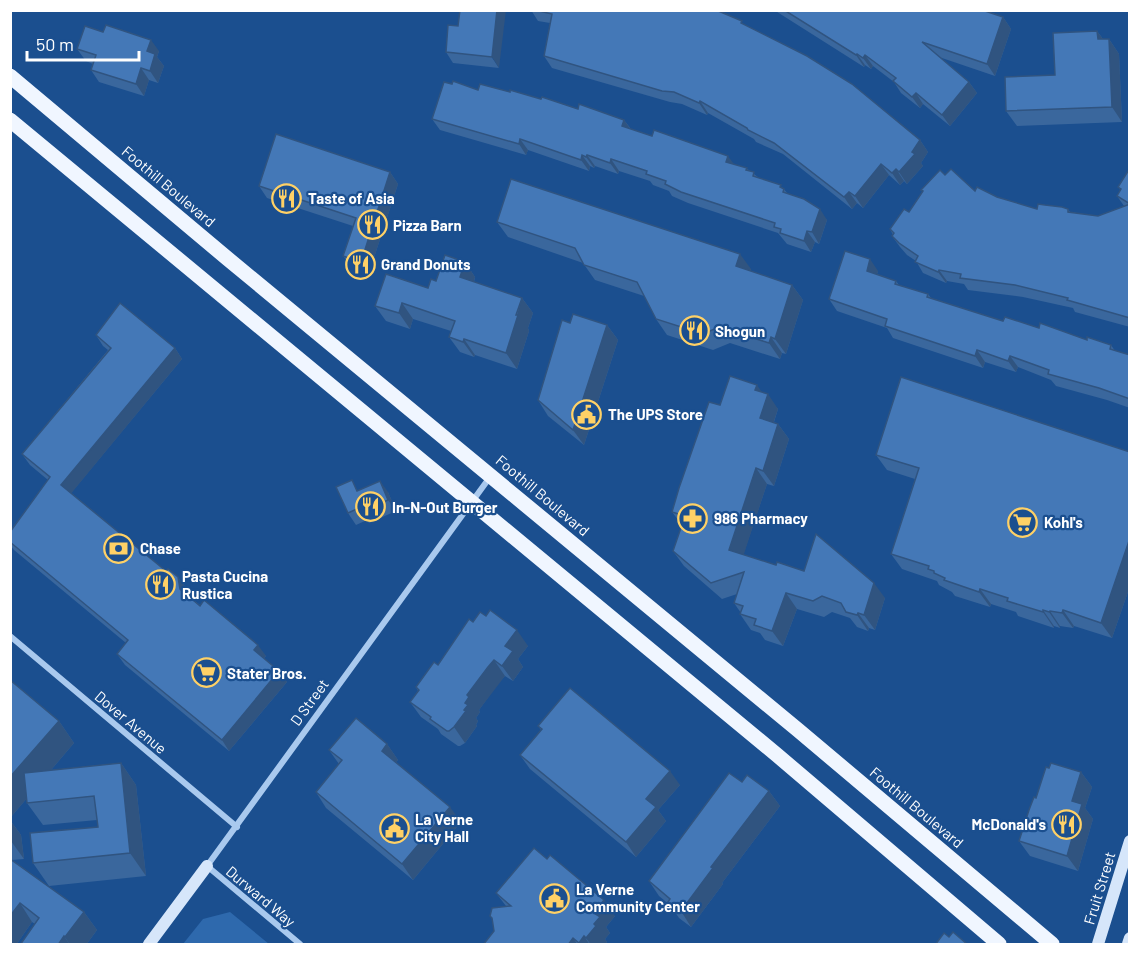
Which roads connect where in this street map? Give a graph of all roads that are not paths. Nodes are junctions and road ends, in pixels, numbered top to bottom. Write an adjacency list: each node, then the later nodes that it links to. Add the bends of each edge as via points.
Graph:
1 (10, 76): 3 (main road, Foothill Boulevard)
2 (10, 120): 4 (main road)
3 (491, 475): 4 (street, D Street); 13 (main road, Foothill Boulevard)
4 (472, 501): 6 (street, D Street); 12 (main road)
5 (10, 636): 6 (street, Dover Avenue)
6 (237, 827): 8 (street, D Street)
7 (1130, 841): 14 (main road, Fruit Street)
8 (207, 866): 10 (main road, D Street); 11 (street, Durward Way)
9 (1130, 938): 15 (main road)
10 (149, 945)
11 (300, 945)
12 (999, 945)
13 (1052, 945)
14 (1098, 945)
15 (1128, 945)

